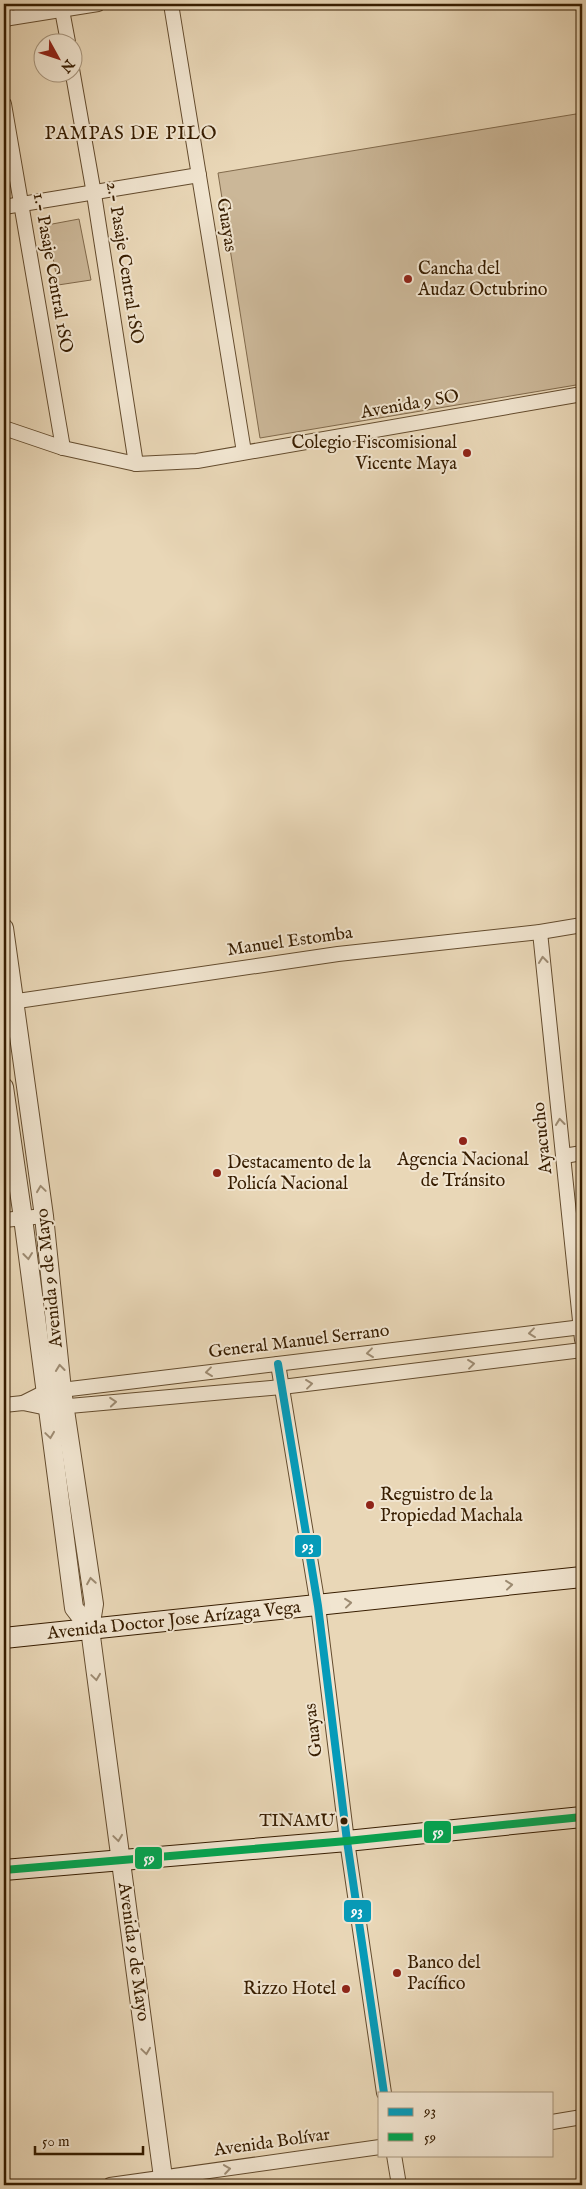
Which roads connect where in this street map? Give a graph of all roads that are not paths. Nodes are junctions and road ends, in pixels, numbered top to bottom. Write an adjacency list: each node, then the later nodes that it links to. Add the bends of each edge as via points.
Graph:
1 (4, 4): 5 (street)
2 (98, 4): 4 (street)
3 (171, 4): 9 (street, Guayas)
4 (62, 10): 5 (street); 6 (street)
5 (5, 19)
6 (66, 32)
7 (74, 82): 10 (street, 2.- Pasaje Central 1SO)
8 (4, 104): 11 (street, 1.- Pasaje Central 1SO)
9 (199, 175): 10 (street); 16 (street, Guayas)
10 (94, 194): 11 (street); 17 (street, 2.- Pasaje Central 1SO)
11 (22, 204): 12 (street); 15 (street, 1.- Pasaje Central 1SO)
12 (4, 208)
13 (582, 394): 16 (street, Avenida 9 SO)
14 (4, 428): 15 (street, Avenida 9 SO)
15 (63, 448): 17 (street, Avenida 9 SO)
16 (244, 452): 17 (street, Avenida 9 SO, via 197,461)
17 (136, 464)
18 (582, 925): 20 (street, Manuel Estomba)
19 (4, 928): 21 (street, Avenida 9 de Mayo)
20 (540, 932): 21 (street, Manuel Estomba, via 338,954); 24 (street, Ayacucho, one-way to 20)
21 (9, 1002): 25 (street, Avenida 9 de Mayo, one-way to 21)
22 (4, 1087): 26 (street, Avenida 9 de Mayo)
23 (582, 1153): 24 (street)
24 (564, 1156): 28 (street, Ayacucho)
25 (44, 1216): 26 (street); 32 (street, Avenida 9 de Mayo, one-way to 25)
26 (24, 1218): 27 (street); 32 (street, Avenida 9 de Mayo, one-way to 32)
27 (4, 1220)
28 (582, 1331): 30 (street, General Manuel Serrano, one-way to 30)
29 (582, 1350): 31 (street, General Manuel Serrano, one-way to 29)
30 (278, 1364): 31 (street, Guayas); 32 (street, General Manuel Serrano, one-way to 32)
31 (282, 1387): 32 (street, General Manuel Serrano, one-way to 31); 35 (street, Guayas)
32 (55, 1399): 33 (street, General Manuel Serrano); 36 (street, Avenida 9 de Mayo, via 94,1604)
33 (4, 1405)
34 (582, 1577): 35 (main road, Avenida Doctor Jose Arízaga Vega, one-way to 34)
35 (318, 1606): 36 (main road, Avenida Doctor Jose Arízaga Vega); 39 (street, Guayas)
36 (90, 1629): 37 (main road, Avenida Doctor Jose Arízaga Vega); 40 (street, Avenida 9 de Mayo, one-way to 40)
37 (4, 1638)
38 (582, 1817): 39 (main road)
39 (347, 1841): 40 (main road); 42 (street, Guayas)
40 (120, 1860): 41 (main road); 47 (street, Avenida 9 de Mayo, one-way to 47)
41 (4, 1870)
42 (384, 2092)
43 (582, 2117): 44 (street)
44 (554, 2122)
45 (378, 2147): 47 (street, Avenida Bolívar, one-way to 45)
46 (394, 2156): 49 (street)
47 (163, 2181): 48 (street, Avenida Bolívar)
48 (110, 2185)
49 (399, 2185)

